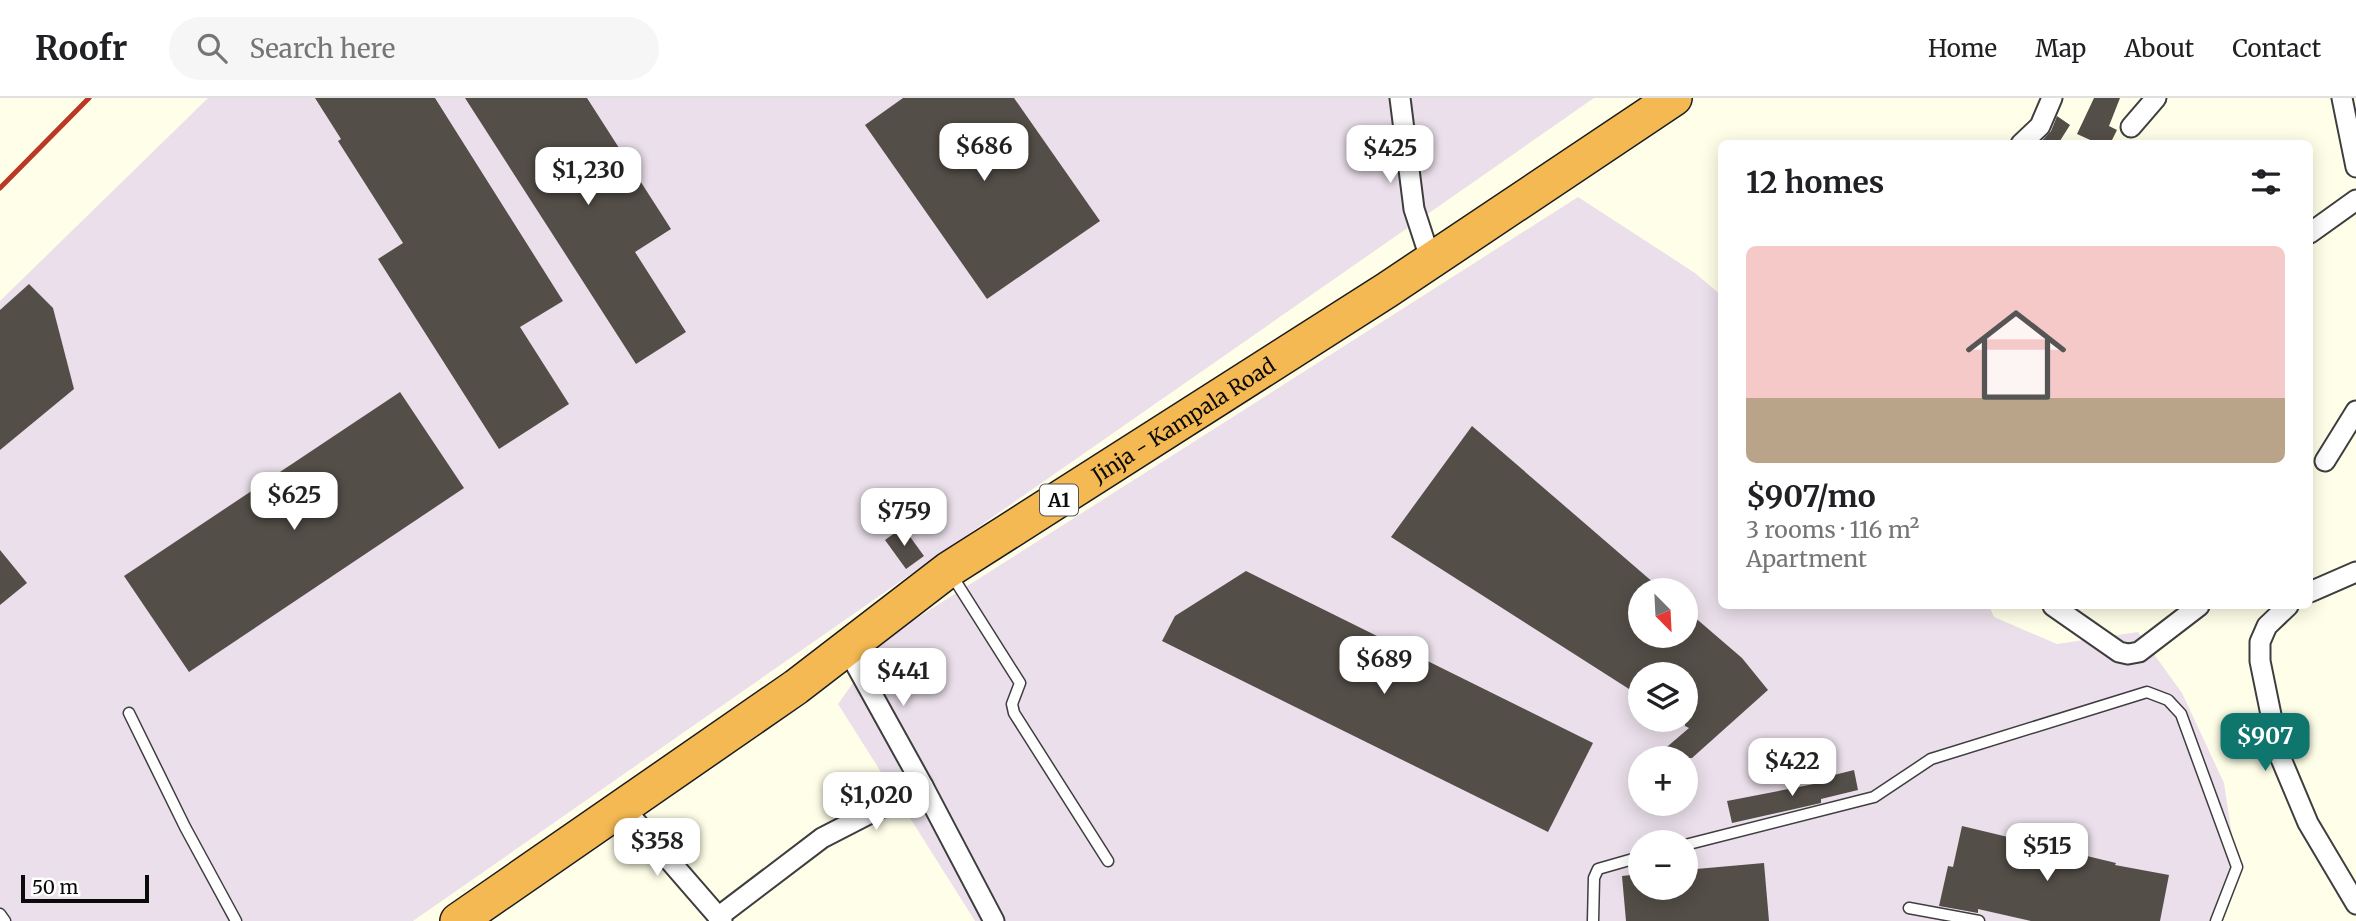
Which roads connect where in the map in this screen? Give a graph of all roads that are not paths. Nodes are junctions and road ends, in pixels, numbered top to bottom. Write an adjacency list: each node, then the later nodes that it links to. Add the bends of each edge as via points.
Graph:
1 (1400, 98): 11 (street, via 1414,209)
2 (1674, 98): 11 (highway, Jinja - Kampala Road / A1)
3 (2052, 98): 7 (street, via 2040,126)
4 (2156, 98): 6 (street)
5 (2342, 98): 8 (street)
6 (2131, 127)
7 (2025, 140)
8 (2356, 167)
9 (2356, 200): 10 (street)
10 (2313, 231)
11 (1431, 261): 14 (highway, Jinja - Kampala Road / A1)
12 (2356, 411): 13 (street)
13 (2325, 461)
14 (948, 570): 20 (highway, Jinja - Kampala Road / A1); 26 (lane, via 1020,683 1012,704 1014,713)
15 (2356, 572): 16 (street)
16 (2313, 591)
17 (2057, 609): 18 (street, via 2128,654 2138,652)
18 (2195, 609)
19 (2285, 609): 27 (street, via 2267,626 2260,642 2279,754 2308,823)
20 (847, 649): 22 (street); 23 (highway, Jinja - Kampala Road / A1)
21 (129, 713): 32 (lane)
22 (923, 786): 30 (street, via 822,838); 34 (street)
23 (623, 807): 30 (street); 33 (highway, Jinja - Kampala Road / A1)
24 (1698, 842): 37 (lane, via 1874,797 1931,759 2147,692 2168,700 2181,714 2237,867)
25 (1628, 860): 35 (lane, via 1598,869)
26 (1108, 861)
27 (2356, 904)
28 (1909, 908): 36 (lane)
29 (0, 914): 31 (lane)
30 (720, 919)
31 (5, 921)
32 (236, 921)
33 (458, 921)
34 (995, 921)
35 (1593, 921)
36 (1979, 921)
37 (2216, 921)

